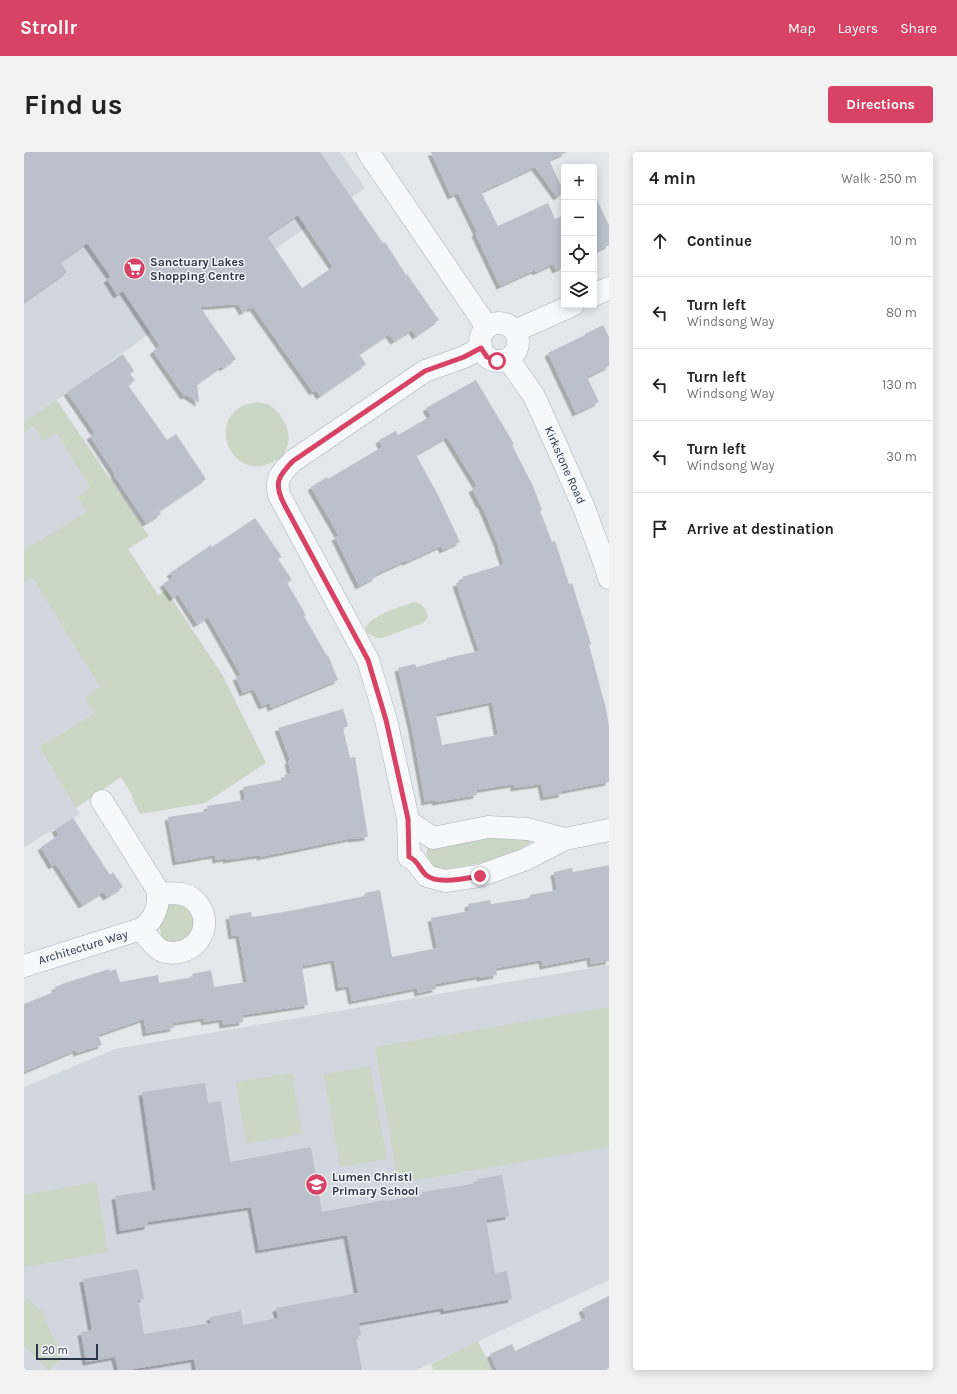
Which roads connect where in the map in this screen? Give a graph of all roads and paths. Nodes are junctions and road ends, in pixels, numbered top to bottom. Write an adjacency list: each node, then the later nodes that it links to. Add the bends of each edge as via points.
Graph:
1 (368, 152): 6 (street)
2 (609, 288): 3 (street)
3 (597, 294)
4 (567, 308): 5 (street)
5 (515, 331): 6 (street, via 505,324 493,324); 7 (street, via 518,343 516,350)
6 (484, 338): 7 (street, via 483,353 492,360); 10 (street, via 464,357 425,371 293,461 285,468 278,482 279,495 368,660 386,720)
7 (508, 359): 8 (street, Kirkstone Road, via 537,403)
8 (608, 567)
9 (102, 801): 15 (street)
10 (408, 821): 12 (street); 14 (street, via 409,857)
11 (609, 830): 13 (street)
12 (433, 838): 13 (street, via 488,827 528,829); 14 (street)
13 (565, 838): 14 (street, via 517,863 480,876 445,881 427,876)
14 (414, 859)
15 (158, 894): 16 (street, Architecture Way, via 156,910 147,925); 16 (street, Architecture Way, via 184,895 197,903 204,916 202,936 185,951 170,953 162,950)
16 (141, 929): 17 (street, Architecture Way)
17 (24, 966)

